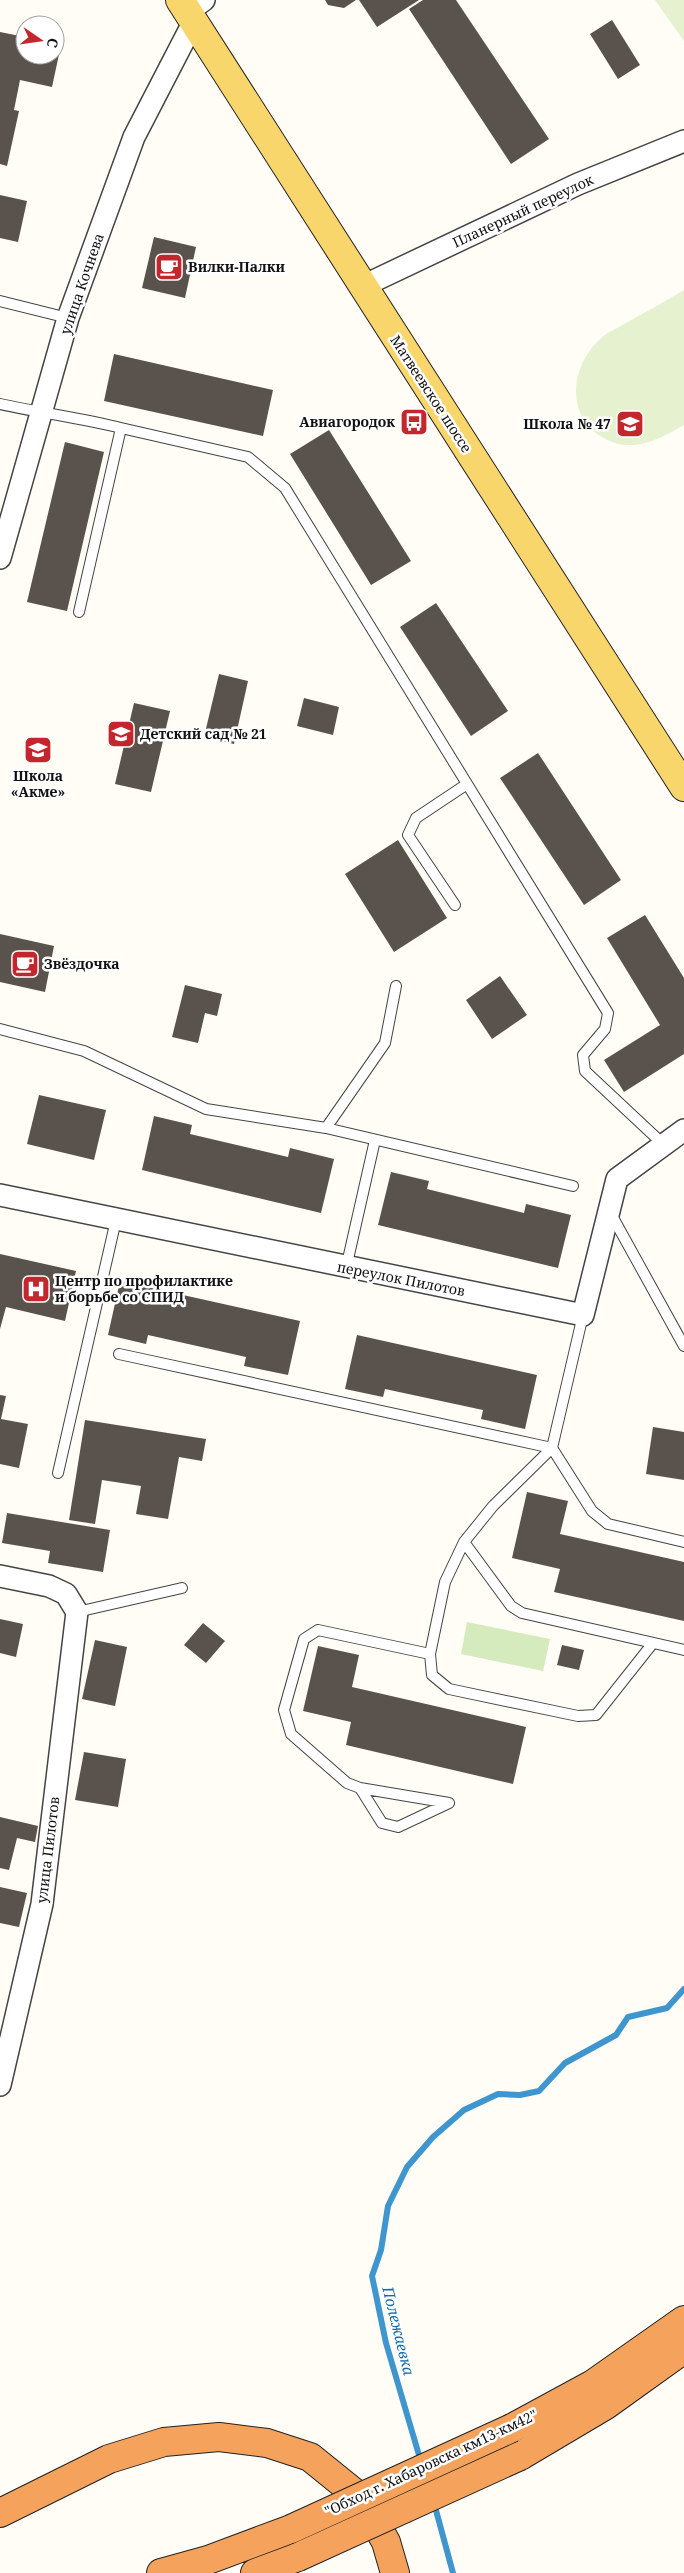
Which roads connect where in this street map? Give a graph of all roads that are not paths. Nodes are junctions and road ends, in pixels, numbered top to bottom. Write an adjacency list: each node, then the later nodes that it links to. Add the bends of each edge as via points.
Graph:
1 (191, 8): 3 (main road, Матвеевское шоссе); 5 (street, улица Кочнева, via 134,137)
2 (684, 141): 3 (street, Планерный переулок, via 578,184)
3 (363, 286): 12 (main road, Матвеевское шоссе)
4 (0, 301): 5 (lane)
5 (68, 318): 7 (street, улица Кочнева)
6 (0, 404): 7 (lane)
7 (42, 413): 8 (lane, via 78,417); 9 (street, улица Кочнева)
8 (121, 428): 10 (lane); 11 (lane, via 248,456 285,488)
9 (0, 558)
10 (79, 612)
11 (467, 784): 13 (lane, via 416,818 408,835); 19 (lane, via 608,1013 605,1029 583,1055 585,1071)
12 (684, 787)
13 (455, 905)
14 (396, 986): 16 (lane, via 385,1043)
15 (0, 1030): 16 (lane, via 84,1051 206,1109)
16 (326, 1128): 18 (lane)
17 (684, 1130): 19 (street)
18 (375, 1140): 20 (lane); 24 (lane)
19 (664, 1145): 22 (street, via 617,1179)
20 (573, 1186)
21 (0, 1196): 23 (street, переулок Пилотов)
22 (609, 1211): 25 (street); 26 (lane)
23 (116, 1220): 24 (street, переулок Пилотов); 29 (lane)
24 (346, 1268): 25 (street, переулок Пилотов)
25 (583, 1315): 28 (lane)
26 (684, 1346)
27 (119, 1354): 28 (lane)
28 (552, 1448): 30 (lane, via 493,1506); 31 (lane, via 592,1511 608,1524)
29 (58, 1472)
30 (464, 1542): 35 (lane, via 511,1606 522,1613); 37 (lane, via 446,1582)
31 (684, 1542)
32 (0, 1576): 34 (street, via 49,1586 66,1594)
33 (182, 1588): 34 (lane)
34 (77, 1612): 39 (street, улица Пилотов, via 42,1904)
35 (653, 1642): 36 (lane); 37 (lane, via 596,1714 578,1716 449,1689 432,1675)
36 (684, 1650)
37 (430, 1654): 38 (lane, via 318,1630 304,1639 284,1710 291,1734 347,1783)
38 (360, 1788): 38 (lane, via 413,1796 449,1803 398,1827 382,1823)
39 (0, 2085)
40 (684, 2298): 43 (highway)
41 (684, 2320): 43 (highway, "Обход г. Хабаровска км13-км42")
42 (684, 2349): 46 (highway, "Обход г. Хабаровска км13-км42", bridge, via 606,2405 520,2456 298,2557)
43 (593, 2384): 45 (highway, "Обход г. Хабаровска км13-км42", bridge, via 512,2428 291,2528 208,2560)
44 (0, 2513): 47 (highway, via 109,2459 164,2442 218,2437 267,2442 310,2457 362,2499 386,2542)
45 (161, 2573)
46 (255, 2573)
47 (394, 2573)

